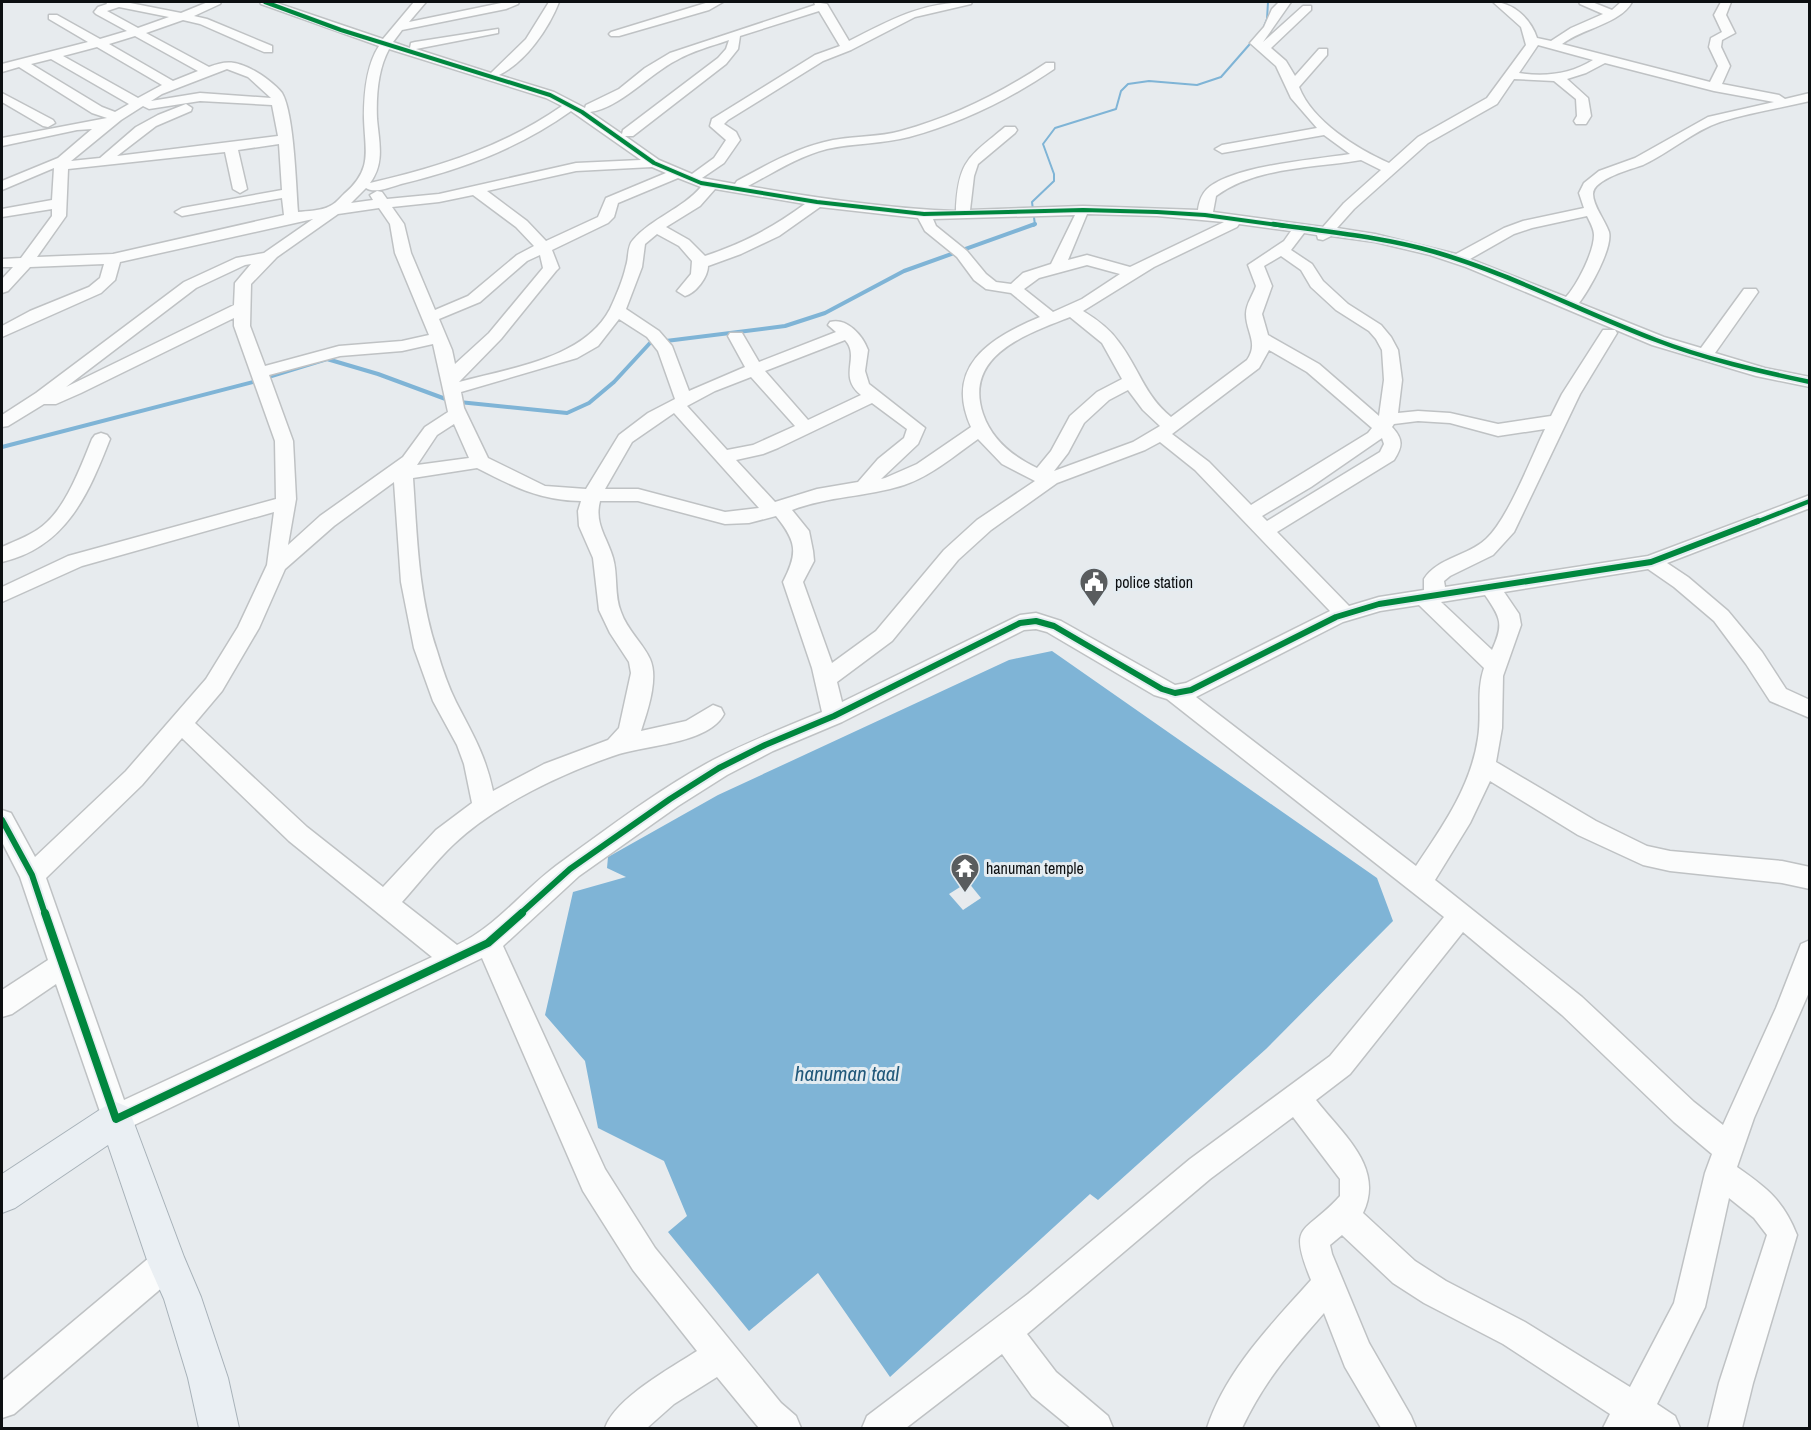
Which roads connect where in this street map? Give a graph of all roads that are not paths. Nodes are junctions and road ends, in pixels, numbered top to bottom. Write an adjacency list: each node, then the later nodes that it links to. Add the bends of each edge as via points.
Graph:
1 (115, 2): 20 (street); 24 (street, via 100,12)
2 (216, 2): 20 (street)
3 (265, 2): 29 (street)
4 (283, 2): 29 (street)
5 (420, 2): 22 (street)
6 (514, 2): 22 (street)
7 (554, 2): 43 (street, via 524,50)
8 (717, 2): 25 (street)
9 (934, 2): 19 (street)
10 (967, 2): 19 (street)
11 (1286, 2): 33 (street, via 1256,43)
12 (1498, 2): 27 (street, via 1526,26)
13 (1584, 2): 18 (street)
14 (1604, 2): 18 (street)
15 (1726, 2): 49 (street, via 1720,15 1729,33 1715,40 1724,66)
16 (824, 4): 26 (street); 32 (street)
17 (1307, 8): 33 (street)
18 (1620, 8): 30 (street, via 1574,30)
19 (922, 10): 32 (street)
20 (183, 16): 24 (street); 34 (street, via 219,26)
21 (53, 17): 28 (street)
22 (400, 27): 29 (street)
23 (494, 31): 31 (street)
24 (133, 32): 28 (street); 42 (street)
25 (615, 34)
26 (734, 34): 57 (street, via 660,64 623,92); 65 (street, via 731,51 722,61)
27 (1533, 40): 30 (street); 44 (street)
28 (98, 42): 36 (street); 47 (street)
29 (389, 42): 31 (street); 55 (street); 78 (street, via 376,67 371,118 374,150)
30 (1554, 45): 38 (street)
31 (415, 46): 43 (street)
32 (847, 47): 37 (street)
33 (1264, 48): 48 (street, via 1278,59)
34 (268, 50)
35 (1323, 52): 48 (street)
36 (52, 55): 39 (street); 54 (street)
37 (819, 58): 46 (street); 77 (street, via 717,122 733,140)
38 (1603, 59): 45 (street, via 1581,72); 49 (street)
39 (20, 63): 41 (street); 58 (street)
40 (1050, 66): 79 (street, via 998,99 950,119 904,135 819,147)
41 (2, 68)
42 (207, 71): 47 (street); 53 (street, via 237,66 268,86)
43 (497, 72): 57 (street, via 564,93)
44 (1511, 75): 45 (street); 74 (street, via 1492,101 1435,132)
45 (1557, 77): 59 (street, via 1582,98)
46 (816, 80)
47 (171, 85): 54 (street)
48 (1292, 87): 62 (street)
49 (1714, 87): 52 (street)
50 (2, 97): 60 (street)
51 (1809, 97): 52 (street)
52 (1793, 101): 92 (street, via 1713,120 1640,161 1604,174 1586,193)
53 (278, 102): 54 (street, via 200,97); 63 (street)
54 (133, 105): 58 (street)
55 (572, 105): 65 (street); 78 (street, via 497,151 428,174)
56 (186, 108): 70 (street, via 131,135)
57 (591, 108): 65 (street)
58 (111, 121): 64 (street); 72 (street)
59 (1581, 121)
60 (48, 123)
61 (1010, 130): 90 (street, via 972,162)
62 (1328, 130): 66 (street); 69 (street)
63 (284, 139): 67 (street); 81 (street)
64 (2, 142)
65 (613, 142): 71 (street); 73 (street); 77 (street)
66 (1256, 142): 68 (street); 76 (street)
67 (231, 147): 70 (street); 82 (street)
68 (1222, 149)
69 (1360, 156): 74 (street); 76 (street)
70 (103, 162): 72 (street)
71 (654, 163): 73 (street); 75 (street)
72 (62, 164): 80 (street, via 36,170); 87 (street)
73 (576, 167): 83 (street)
74 (1386, 167): 76 (street); 102 (street)
75 (677, 174): 77 (street); 103 (street, via 616,198 609,203 603,220)
76 (1286, 176): 89 (street, via 1233,181 1211,192)
77 (705, 180): 79 (street); 86 (street); 100 (street, via 695,203)
78 (369, 183): 88 (street); 91 (street)
79 (742, 184): 90 (street)
80 (2, 186)
81 (288, 187): 82 (street); 93 (street); 98 (street)
82 (240, 189): 85 (street)
83 (476, 190): 88 (street, via 421,201); 103 (street, via 514,216)
84 (1236, 195): 89 (street)
85 (190, 198)
86 (818, 202): 95 (street); 110 (street, via 774,233)
87 (59, 203): 94 (street); 108 (street, via 59,216)
88 (383, 203): 91 (street); 121 (street, via 397,224 404,253)
89 (1206, 207): 97 (street, via 1083,210); 102 (street)
90 (963, 210): 96 (street)
91 (332, 211): 98 (street); 105 (street)
92 (1593, 211): 107 (street, via 1509,231); 117 (street, via 1602,234 1597,254 1581,290)
93 (182, 212)
94 (2, 213)
95 (924, 214): 96 (street); 114 (street, via 930,228 962,254 980,277 992,285)
96 (982, 214): 97 (street)
97 (1075, 214): 99 (street); 111 (street)
98 (291, 218): 106 (street)
99 (1232, 224): 101 (street); 112 (street)
100 (655, 228): 110 (street, via 684,243); 120 (street, via 638,243 634,267)
101 (1297, 233): 102 (street); 104 (street)
102 (1325, 233): 107 (street, via 1404,244); 126 (street, via 1446,264)
103 (544, 248): 121 (street, via 522,258 466,304); 137 (street, via 551,263 548,273 495,336)
104 (1281, 250): 129 (street, via 1256,265 1264,286 1254,312); 142 (street, via 1307,267 1317,284 1383,337 1390,350 1393,380)
105 (271, 256): 118 (street, via 243,283); 139 (street, via 241,261 190,285)
106 (113, 259): 108 (street); 124 (street, via 107,280 95,290)
107 (1458, 260): 117 (street)
108 (26, 262): 109 (street); 113 (street)
109 (2, 263)
110 (701, 263): 115 (street, via 699,275)
111 (1056, 267): 112 (street, via 1087,260); 114 (street, via 1027,276)
112 (1133, 273): 119 (street)
113 (2, 288)
114 (1016, 289): 122 (street)
115 (685, 291)
116 (1750, 292): 130 (street)
117 (1568, 305): 130 (street)
118 (242, 308): 132 (street, via 243,326); 139 (street, via 122,370)
119 (1070, 310): 122 (street); 133 (street, via 1092,323 1109,340)
120 (617, 311): 123 (street); 125 (street)
121 (431, 317): 128 (street)
122 (1051, 318): 144 (street, via 1002,341 973,376 972,409)
123 (633, 322): 125 (street); 138 (street, via 653,334 666,350)
124 (2, 332)
125 (601, 332): 137 (street, via 571,354)
126 (1609, 333): 135 (street, via 1700,365); 140 (street)
127 (736, 336): 131 (street)
128 (437, 338): 132 (street, via 402,346 339,351); 137 (street, via 444,350)
129 (1263, 339): 142 (street, via 1313,368); 145 (street, via 1253,364)
130 (1704, 356): 134 (street)
131 (754, 369): 136 (street, via 842,328 861,349 856,379); 138 (street); 143 (street)
132 (262, 378): 154 (street, via 284,441)
133 (1132, 381): 145 (street); 150 (street, via 1103,396 1076,420)
134 (1809, 382)
135 (1809, 393)
136 (873, 396): 143 (street); 151 (street, via 910,422 916,432)
137 (453, 397): 148 (street); 149 (street, via 418,452)
138 (680, 402): 147 (street); 152 (street, via 625,439)
139 (21, 411): 141 (street)
140 (1559, 420): 142 (street, via 1498,430 1450,418 1418,416); 163 (street, via 1496,543 1440,573)
141 (2, 422)
142 (1385, 423): 156 (street, via 1343,459); 157 (street, via 1394,444 1387,456)
143 (805, 427): 147 (street, via 757,450)
144 (980, 429): 150 (street, via 1002,454); 151 (street, via 933,464 900,480)
145 (1166, 430): 150 (street, via 1139,446); 156 (street)
146 (101, 439): 158 (street, via 62,517 54,526)
147 (723, 456): 155 (street)
148 (480, 462): 149 (street); 152 (street, via 528,488)
149 (396, 476): 160 (street, via 327,521); 174 (street, via 423,639 444,700 476,764)
150 (1045, 478): 166 (street, via 951,555 884,636)
151 (864, 487): 155 (street, via 818,495)
152 (592, 495): 155 (street, via 638,495 731,519 755,518); 172 (street, via 589,526 603,558 609,610 640,661 642,673 630,730)
153 (1809, 501): 159 (street)
154 (285, 503): 160 (street); 162 (street, via 75,561)
155 (776, 509): 166 (street, via 799,531 804,561 793,582)
156 (1250, 515): 157 (street)
157 (1265, 531): 164 (street)
158 (2, 555)
159 (1651, 562): 161 (street); 168 (street, via 1721,616 1778,695)
160 (277, 565): 171 (street, via 248,628 214,685)
161 (1490, 587): 163 (street); 165 (street, via 1510,617 1511,628)
162 (2, 595)
163 (1427, 597): 164 (street); 165 (street)
164 (1345, 614): 167 (street, via 1191,690)
165 (1495, 666): 173 (street, via 1489,745)
166 (825, 680): 170 (street)
167 (1175, 693): 170 (street, via 1054,626 1036,621 1002,630); 178 (street)
168 (1809, 710)
169 (712, 714): 172 (street, via 693,728)
170 (834, 716): 181 (street, via 756,749 670,799 570,869)
171 (182, 725): 176 (street, via 134,778); 179 (street, via 298,834)
172 (616, 746): 174 (street, via 552,771)
173 (1483, 765): 177 (street, via 1587,828 1643,855); 178 (street, via 1474,793)
174 (485, 807): 179 (street, via 445,837)
175 (2, 820): 176 (street)
176 (32, 875): 184 (street)
177 (1809, 878)
178 (1419, 883): 180 (street)
179 (385, 903): 183 (street)
180 (1461, 915): 186 (street, via 1340,1065); 188 (street, via 1572,1006 1684,1112)
181 (488, 943): 183 (street); 194 (street, via 594,1180 644,1259)
182 (1809, 952): 188 (street, via 1789,1010)
183 (456, 960): 187 (street)
184 (63, 965): 185 (street); 187 (street)
185 (2, 1005)
186 (1296, 1098): 190 (street, via 1354,1173 1356,1198); 193 (street, via 1200,1169)
187 (116, 1119): 189 (main road); 191 (main road)
188 (1724, 1161): 196 (street, via 1689,1307); 204 (street, via 1778,1222 1782,1235)
189 (2, 1195)
190 (1344, 1216): 192 (street, via 1320,1232 1314,1241); 196 (street, via 1404,1272 1514,1333)
191 (166, 1263): 195 (street); 197 (main road, via 182,1297 208,1377)
192 (1329, 1284): 202 (street, via 1265,1356); 203 (street, via 1344,1329)
193 (1005, 1330): 200 (street); 201 (street, via 1044,1384)
194 (722, 1355): 198 (street, via 662,1392); 199 (street, via 769,1415)
195 (2, 1402)
196 (1639, 1423)
197 (219, 1428)
198 (622, 1428)
199 (784, 1428)
200 (879, 1428)
201 (1096, 1428)
202 (1224, 1428)
203 (1399, 1428)
204 (1725, 1428)

